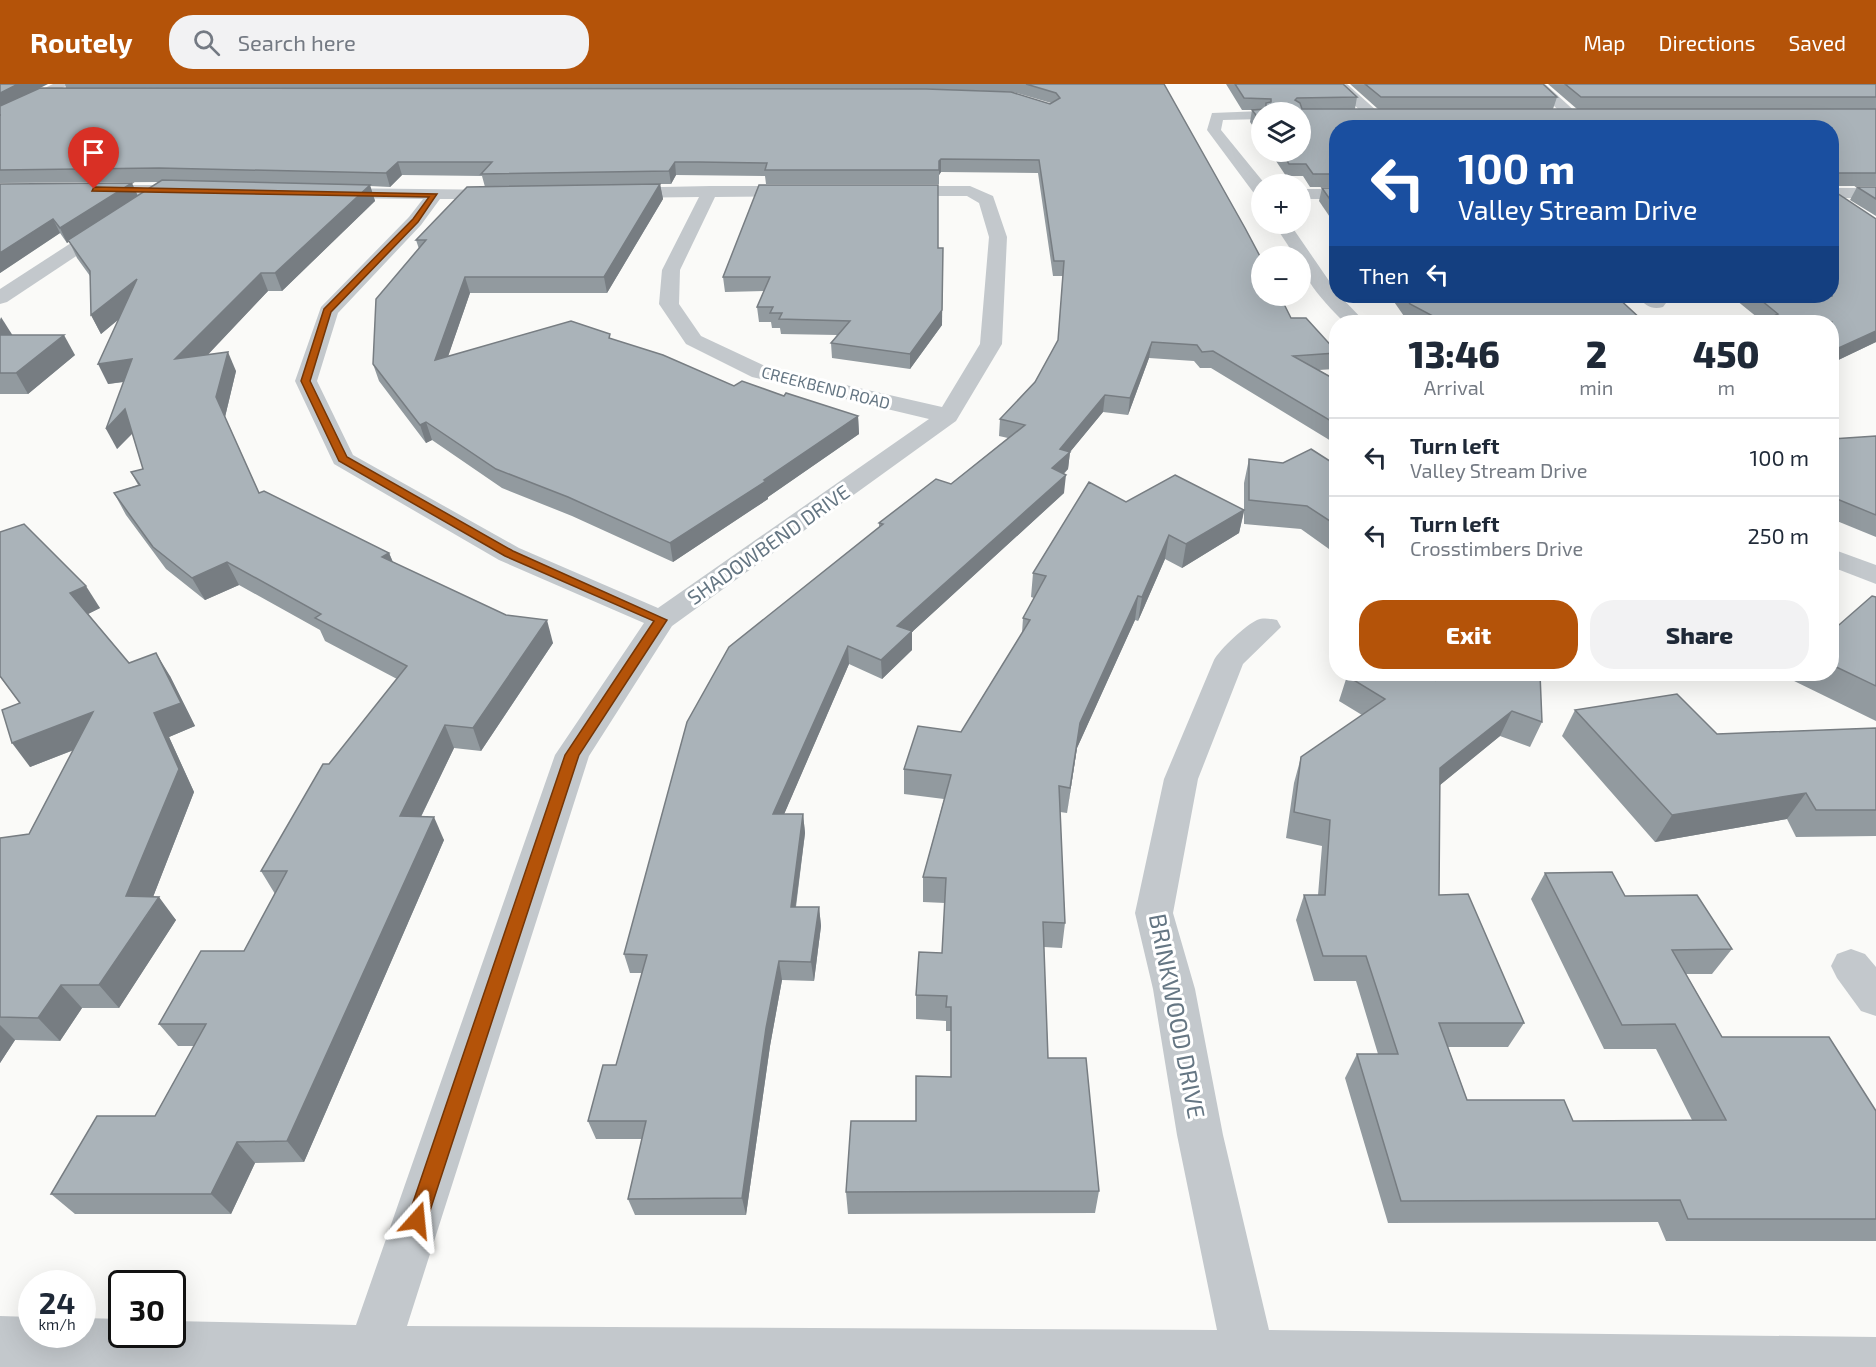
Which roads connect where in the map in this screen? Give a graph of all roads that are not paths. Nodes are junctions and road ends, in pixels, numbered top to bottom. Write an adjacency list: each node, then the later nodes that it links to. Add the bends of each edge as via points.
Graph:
1 (63, 84): 4 (street)
2 (1339, 84): 6 (street, via 1378,114)
3 (1537, 84): 7 (street, via 1577,114)
4 (43, 94): 5 (street); 8 (street)
5 (78, 94)
6 (1348, 114)
7 (1548, 114)
8 (0, 115)
9 (1251, 115): 10 (street, via 1217,116 1214,130)
10 (1251, 178)
11 (165, 189): 12 (street); 13 (street); 29 (street)
12 (0, 190)
13 (212, 190)
14 (711, 191): 15 (street); 18 (street); 32 (street, CREEKBEND ROAD, via 671,270 669,304 693,340 760,372)
15 (817, 191)
16 (876, 191): 32 (street, SHADOWBEND DRIVE, via 970,192 987,200 998,237 991,344)
17 (306, 192): 24 (street)
18 (596, 193)
19 (1839, 193): 23 (street)
20 (515, 194): 24 (street)
21 (1311, 194): 22 (street)
22 (1329, 194)
23 (1876, 194)
24 (434, 195): 35 (street, via 327,311 306,381 343,459 509,554)
25 (1839, 204): 26 (street)
26 (1849, 211)
27 (1289, 234): 28 (street)
28 (1329, 295)
29 (0, 298)
30 (1335, 303): 31 (street)
31 (1348, 315)
32 (948, 416): 35 (street, SHADOWBEND DRIVE)
33 (1839, 560): 34 (street)
34 (1876, 575)
35 (661, 620): 41 (street, SHADOWBEND DRIVE, via 572,755)
36 (1266, 627): 40 (street, BRINKWOOD DRIVE, via 1229,660 1181,779 1154,913 1174,989 1200,1135)
37 (1851, 966): 38 (street)
38 (1876, 998)
39 (0, 1342): 41 (street)
40 (1250, 1356): 41 (street); 42 (street)
41 (370, 1360)
42 (1876, 1363)

